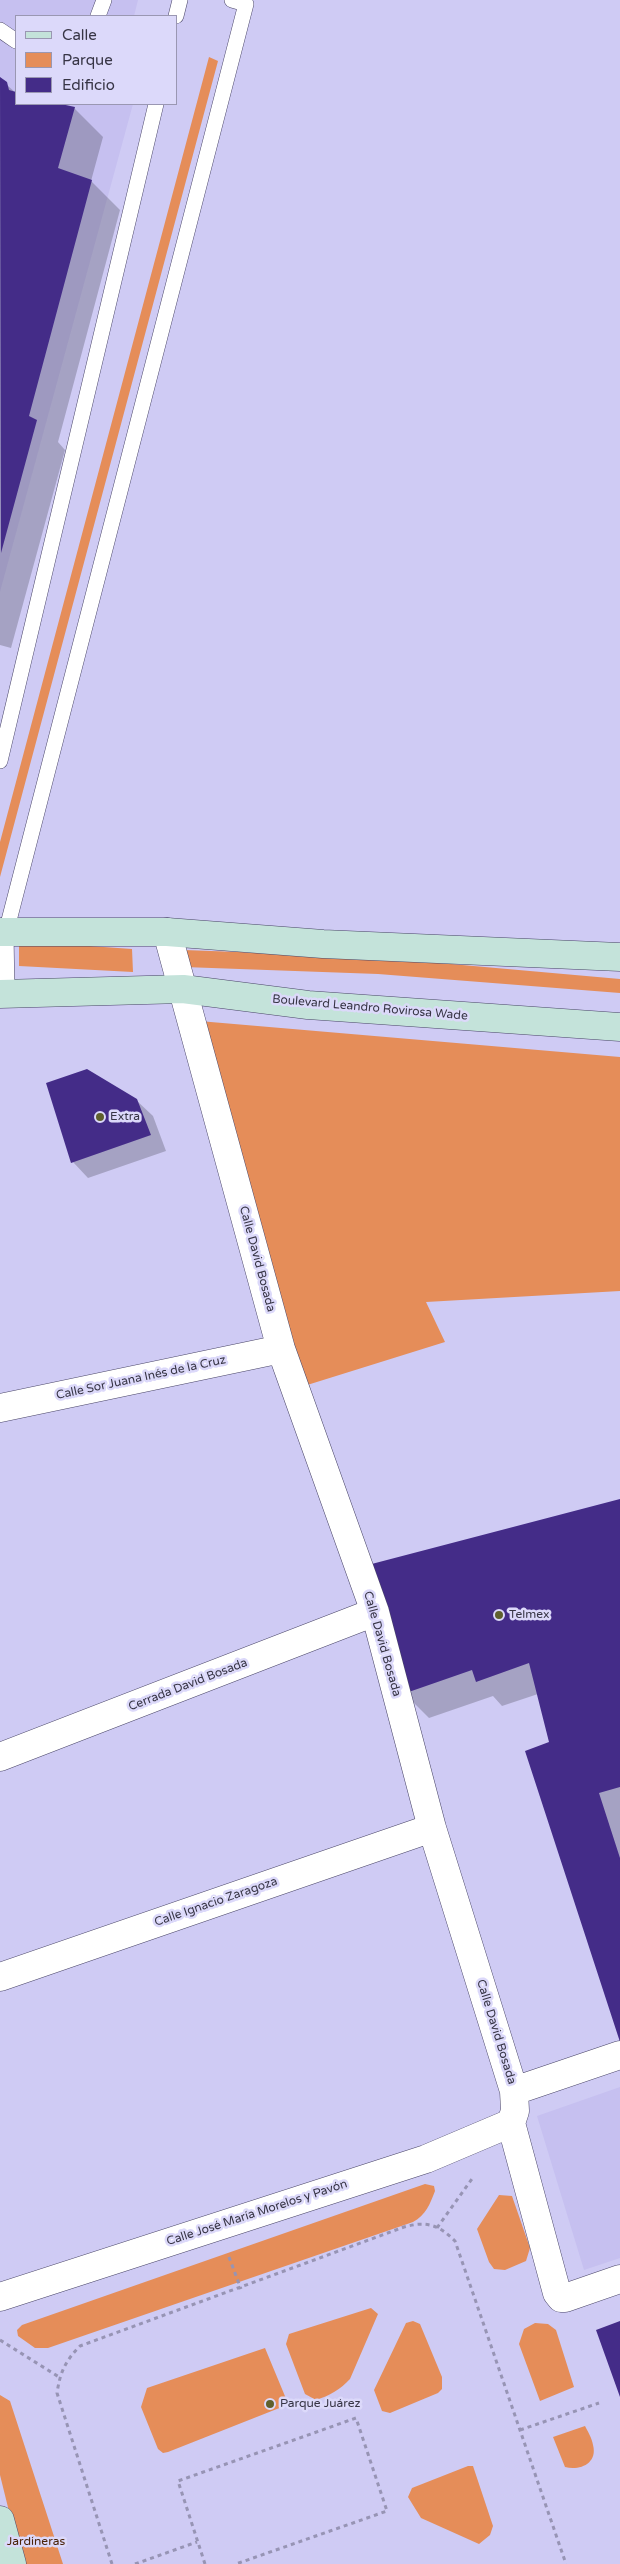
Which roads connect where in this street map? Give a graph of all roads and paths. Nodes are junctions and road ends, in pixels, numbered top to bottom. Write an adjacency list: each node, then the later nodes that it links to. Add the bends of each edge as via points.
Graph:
1 (104, 0): 4 (lane)
2 (180, 0): 5 (lane)
3 (241, 1): 10 (lane)
4 (98, 15)
5 (176, 15)
6 (0, 30): 7 (lane)
7 (15, 40)
8 (156, 105): 9 (lane)
9 (0, 761)
10 (3, 932): 11 (main road); 14 (lane)
11 (167, 932): 12 (main road, via 323,944); 13 (street, Calle David Bosada)
12 (620, 957)
13 (183, 989): 14 (main road, Boulevard Leandro Rovirosa Wade); 15 (main road, Boulevard Leandro Rovirosa Wade, via 308,1005); 16 (street, Calle David Bosada)
14 (4, 994)
15 (620, 1027)
16 (281, 1349): 17 (street, Calle Sor Juana Inés de la Cruz); 18 (street, Calle David Bosada)
17 (0, 1408)
18 (375, 1612): 19 (street, Cerrada David Bosada); 20 (street, Calle David Bosada)
19 (0, 1757)
20 (432, 1828): 21 (street, Calle Ignacio Zaragoza); 23 (street, Calle David Bosada)
21 (0, 1977)
22 (620, 2054): 23 (street)
23 (514, 2091): 24 (street, Calle David Bosada, via 515,2111)
24 (511, 2123): 25 (street, Calle David Bosada, via 557,2294 565,2298); 26 (street, Calle José María Morelos y Pavón, via 426,2158)
25 (620, 2279)
26 (0, 2297)
27 (0, 2340): 28 (path)
28 (59, 2377): 30 (path, via 66,2360 80,2346 422,2222 445,2231 455,2241); 34 (path, via 57,2393)
29 (599, 2403): 30 (path)
30 (520, 2430): 38 (path)
31 (0, 2520): 33 (main road)
32 (198, 2542): 35 (path); 36 (path); 37 (path, via 178,2481 356,2418 387,2511)
33 (12, 2564)
34 (112, 2564)
35 (135, 2564)
36 (205, 2564)
37 (236, 2564)
38 (566, 2564)

